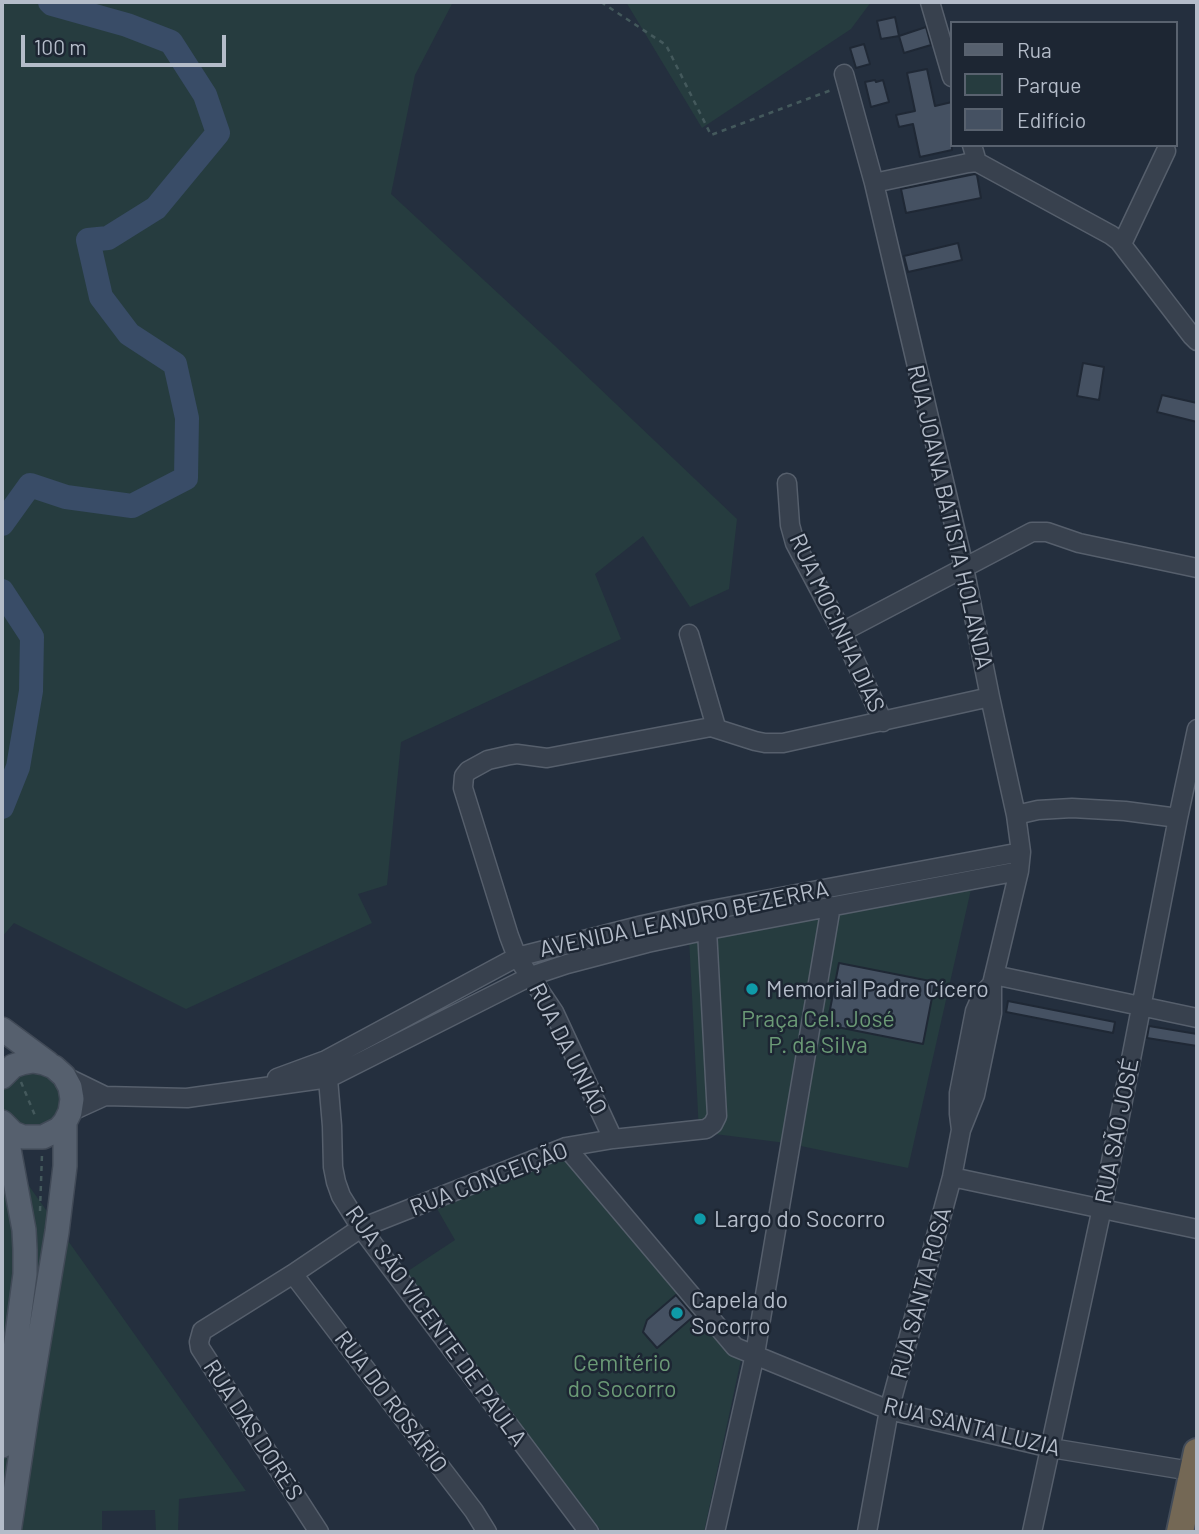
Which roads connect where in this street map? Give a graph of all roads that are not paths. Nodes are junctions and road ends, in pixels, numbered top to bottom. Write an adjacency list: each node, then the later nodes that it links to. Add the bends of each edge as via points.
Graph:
1 (930, 2): 2 (street)
2 (950, 70)
3 (845, 79): 6 (street, RUA JOANA BATISTA HOLANDA)
4 (1166, 151): 7 (street)
5 (974, 154): 6 (street, via 968,163); 7 (street)
6 (874, 183): 10 (street, RUA JOANA BATISTA HOLANDA)
7 (1122, 244): 8 (street)
8 (1197, 341)
9 (786, 483): 12 (street, RUA MOCINHA DIAS, via 795,543)
10 (964, 567): 11 (street, via 1025,534 1047,531); 12 (street); 14 (street, RUA JOANA BATISTA HOLANDA)
11 (1197, 568)
12 (842, 632): 15 (street, RUA MOCINHA DIAS)
13 (689, 634): 16 (street)
14 (990, 697): 15 (street); 19 (street, RUA JOANA BATISTA HOLANDA)
15 (883, 722): 16 (street, via 774,744)
16 (716, 727): 25 (street, RUA DA UNIÃO, via 547,758 510,755 475,765 464,776 463,788)
17 (1197, 729): 18 (street, RUA SÃO JOSÉ)
18 (1186, 808): 19 (street, via 1052,808); 28 (street, RUA SÃO JOSÉ)
19 (1016, 814): 20 (street, RUA JOANA BATISTA HOLANDA)
20 (1021, 852): 21 (street); 23 (street, AVENIDA LEANDRO BEZERRA)
21 (1019, 871): 22 (street, AVENIDA LEANDRO BEZERRA); 27 (street)
22 (831, 906): 24 (street, AVENIDA LEANDRO BEZERRA); 45 (street)
23 (706, 911): 24 (street, RUA CONCEIÇÃO); 25 (street, AVENIDA LEANDRO BEZERRA)
24 (708, 930): 26 (street, AVENIDA LEANDRO BEZERRA); 37 (street, RUA CONCEIÇÃO, via 716,1120 706,1129)
25 (517, 957): 26 (street, RUA DA UNIÃO); 31 (street, AVENIDA LEANDRO BEZERRA)
26 (531, 976): 31 (street, AVENIDA LEANDRO BEZERRA); 37 (street, RUA DA UNIÃO, via 554,1012)
27 (993, 979): 28 (street); 39 (street, via 993,1006 975,1094 961,1130)
28 (1142, 1007): 29 (street); 40 (street, RUA SÃO JOSÉ)
29 (1197, 1018)
30 (2, 1028): 32 (main road)
31 (328, 1069): 34 (street, AVENIDA LEANDRO BEZERRA, via 231,1093 187,1098); 41 (street, RUA SÃO VICENTE DE PAULA, via 336,1182)
32 (59, 1072): 33 (main road, via 33,1061 13,1066); 34 (street); 35 (main road, via 70,1087)
33 (2, 1077)
34 (105, 1096): 35 (street)
35 (67, 1117): 36 (main road, via 59,1129 43,1137 23,1137); 50 (main road, via 57,1232)
36 (3, 1125): 47 (main road, via 22,1217 25,1274)
37 (613, 1139): 38 (street, RUA CONCEIÇÃO)
38 (566, 1147): 41 (street, RUA CONCEIÇÃO); 45 (street, RUA SANTA LUZIA, via 735,1347)
39 (952, 1177): 40 (street); 46 (street, RUA SANTA ROSA)
40 (1102, 1208): 42 (street); 48 (street, RUA SÃO JOSÉ)
41 (361, 1228): 43 (street, RUA CONCEIÇÃO); 53 (street, RUA SÃO VICENTE DE PAULA)
42 (1197, 1229)
43 (293, 1274): 44 (street, RUA CONCEIÇÃO); 52 (street, RUA DO ROSÁRIO)
44 (207, 1327): 51 (street, RUA DAS DORES, via 200,1348)
45 (755, 1353): 46 (street, RUA SANTA LUZIA); 54 (street)
46 (889, 1410): 48 (street, RUA SANTA LUZIA); 55 (street, RUA SANTA ROSA)
47 (2, 1446)
48 (1051, 1448): 49 (street, RUA SANTA LUZIA); 56 (street, RUA SÃO JOSÉ)
49 (1196, 1465): 57 (highway)
50 (9, 1532)
51 (319, 1532)
52 (487, 1532)
53 (589, 1532)
54 (715, 1532)
55 (867, 1532)
56 (1031, 1532)
57 (1180, 1532)

